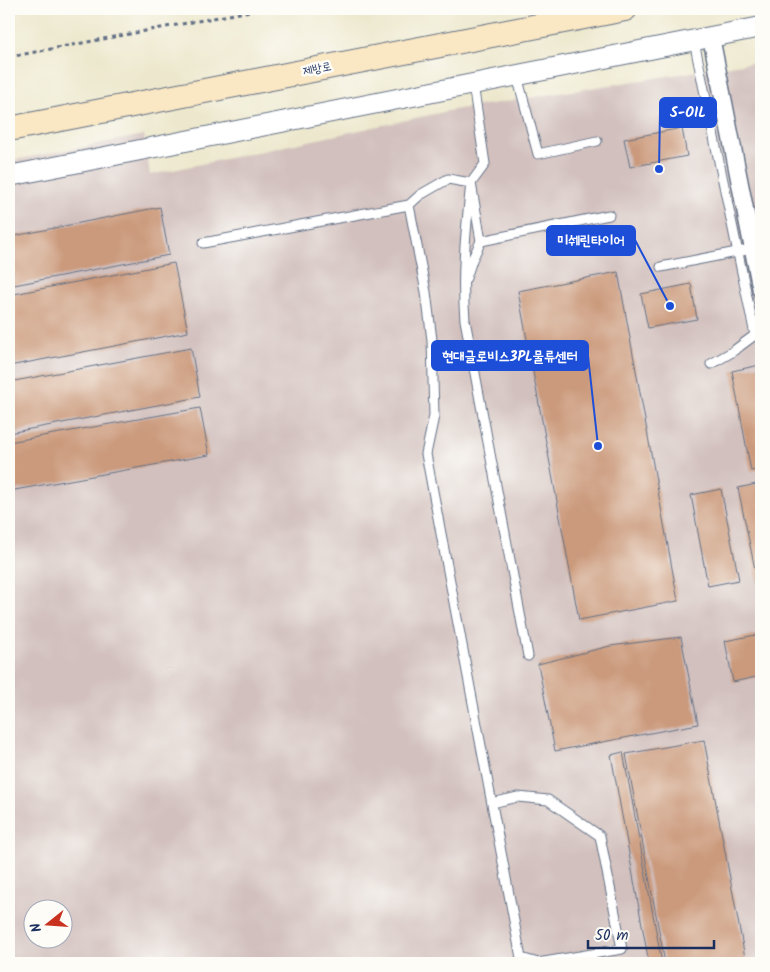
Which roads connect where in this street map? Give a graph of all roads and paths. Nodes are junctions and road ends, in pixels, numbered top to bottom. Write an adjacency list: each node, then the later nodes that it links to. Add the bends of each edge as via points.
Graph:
1 (260, 9): 5 (path)
2 (625, 9): 8 (main road, 제방로)
3 (761, 28): 4 (street)
4 (703, 39): 6 (street); 16 (street)
5 (9, 57)
6 (517, 76): 7 (street); 9 (lane, via 538,154)
7 (473, 84): 10 (street); 11 (lane, via 485,164)
8 (9, 129)
9 (597, 141)
10 (9, 176)
11 (471, 182): 12 (lane, via 448,179); 14 (lane); 17 (lane)
12 (409, 205): 15 (lane); 25 (lane, via 432,340 434,416 426,454)
13 (609, 215): 14 (lane)
14 (481, 241): 17 (lane); 20 (lane)
15 (203, 243)
16 (745, 251): 18 (lane); 19 (street); 22 (lane)
17 (464, 252): 20 (lane)
18 (661, 266)
19 (761, 290)
20 (462, 291): 24 (lane)
21 (761, 318): 22 (lane)
22 (755, 334): 23 (lane)
23 (711, 364)
24 (528, 656)
25 (492, 803): 25 (lane, via 522,958 538,963 622,949 600,836 548,800 518,798)

